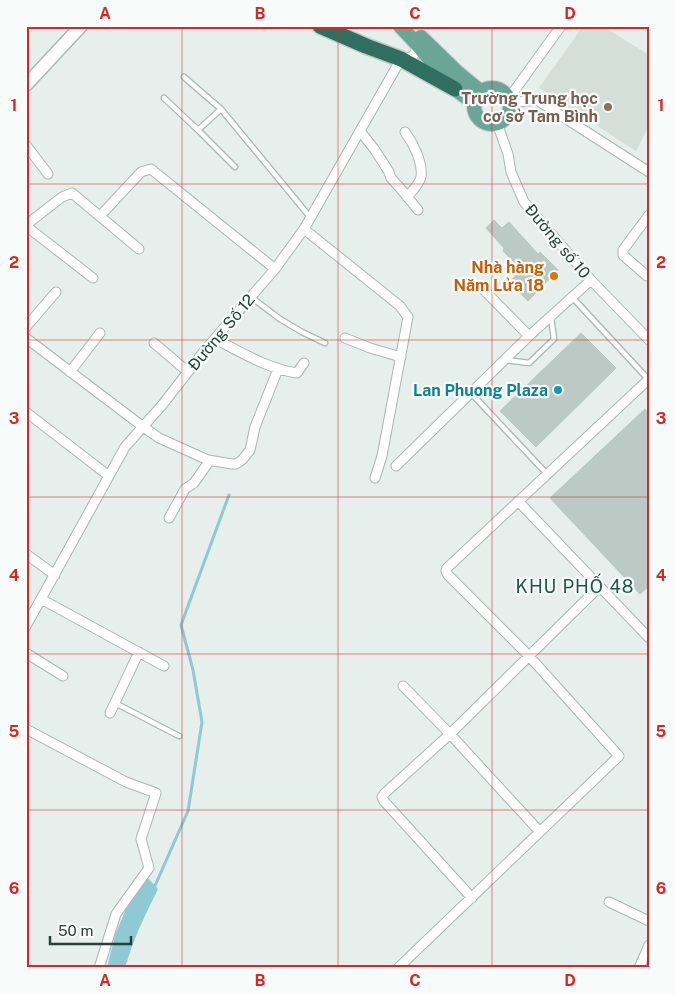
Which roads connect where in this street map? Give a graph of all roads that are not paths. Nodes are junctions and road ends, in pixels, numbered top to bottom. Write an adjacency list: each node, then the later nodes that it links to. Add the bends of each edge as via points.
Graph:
1 (320, 26): 7 (highway)
2 (400, 26): 6 (main road)
3 (411, 26): 12 (main road)
4 (561, 26): 13 (street)
5 (75, 28): 9 (street)
6 (416, 43): 7 (street, Đường Số 12, via 415,54); 10 (main road)
7 (401, 59): 10 (highway); 17 (street, Đường Số 12)
8 (184, 76): 14 (lane)
9 (27, 83)
10 (455, 89): 12 (main road)
11 (164, 98): 16 (lane)
12 (478, 98): 13 (main road, via 486,90 496,89); 15 (main road, via 476,113 481,120 488,124)
13 (509, 101): 15 (main road, via 505,119); 21 (street, via 537,100)
14 (221, 109): 16 (lane); 27 (lane)
15 (497, 123): 34 (street, Đường số 10, via 524,202)
16 (198, 130): 20 (lane)
17 (360, 131): 23 (street); 27 (street, Đường Số 12)
18 (405, 132): 23 (street, via 419,162 421,177)
19 (26, 145): 22 (street)
20 (235, 167)
21 (649, 172)
22 (48, 174)
23 (407, 197): 24 (street)
24 (418, 210)
25 (100, 216): 28 (street, via 72,193); 30 (street); 31 (street, via 141,172 151,169)
26 (649, 216): 32 (street, via 623,254)
27 (310, 217): 29 (street, Đường Số 12)
28 (26, 225): 33 (street)
29 (304, 229): 31 (street, Đường Số 12); 49 (street, via 400,306 408,317)
30 (139, 249)
31 (275, 269): 37 (street, Đường Số 12)
32 (647, 276)
33 (93, 278)
34 (591, 280): 38 (street); 46 (street, Đường số 10)
35 (481, 287): 42 (street)
36 (56, 292): 40 (street)
37 (251, 297): 45 (street, Đường Số 12); 48 (lane, via 280,319)
38 (572, 297): 39 (street); 55 (lane)
39 (551, 316): 42 (street); 50 (lane, via 554,339 529,363)
40 (26, 327)
41 (100, 333): 53 (street)
42 (529, 336): 50 (street)
43 (26, 338): 53 (street)
44 (345, 338): 49 (street)
45 (214, 339): 52 (street); 54 (street, Đường Số 12)
46 (649, 340)
47 (154, 343): 54 (street)
48 (325, 343)
49 (400, 357): 63 (street)
50 (504, 360): 56 (street)
51 (304, 363): 52 (street, via 297,373)
52 (278, 369): 59 (street, via 255,427 250,450 236,464)
53 (70, 372): 58 (street)
54 (188, 372): 58 (street, Đường Số 12)
55 (649, 379): 61 (street)
56 (471, 393): 60 (street); 61 (lane)
57 (26, 412): 62 (street)
58 (142, 426): 59 (street, via 159,438); 62 (street, Đường Số 12, via 125,447)
59 (208, 460): 65 (street, via 194,484 185,489)
60 (396, 466)
61 (548, 474): 64 (street)
62 (109, 476): 67 (street, Đường Số 12)
63 (375, 478)
64 (518, 501): 68 (street); 74 (street, via 446,571)
65 (169, 518)
66 (26, 554): 67 (street)
67 (55, 575): 69 (street, Đường Số 12)
68 (599, 586): 71 (street); 74 (street)
69 (41, 599): 70 (street, Đường Số 12); 72 (street)
70 (26, 626)
71 (649, 638)
72 (139, 652): 75 (street); 78 (street)
73 (26, 653): 76 (street)
74 (529, 656): 81 (street); 83 (street, via 619,756)
75 (164, 666)
76 (63, 676)
77 (403, 686): 81 (street)
78 (115, 703): 79 (street); 82 (lane)
79 (110, 714)
80 (26, 729): 88 (street, via 126,782 156,793 141,839 149,868 116,914)
81 (450, 734): 83 (street); 84 (street, via 382,797)
82 (178, 736)
83 (540, 832): 84 (street)
84 (472, 898): 89 (street)
85 (609, 902): 86 (street)
86 (649, 921)
87 (649, 945): 90 (street)
88 (99, 968)
89 (398, 968)
90 (639, 968)

